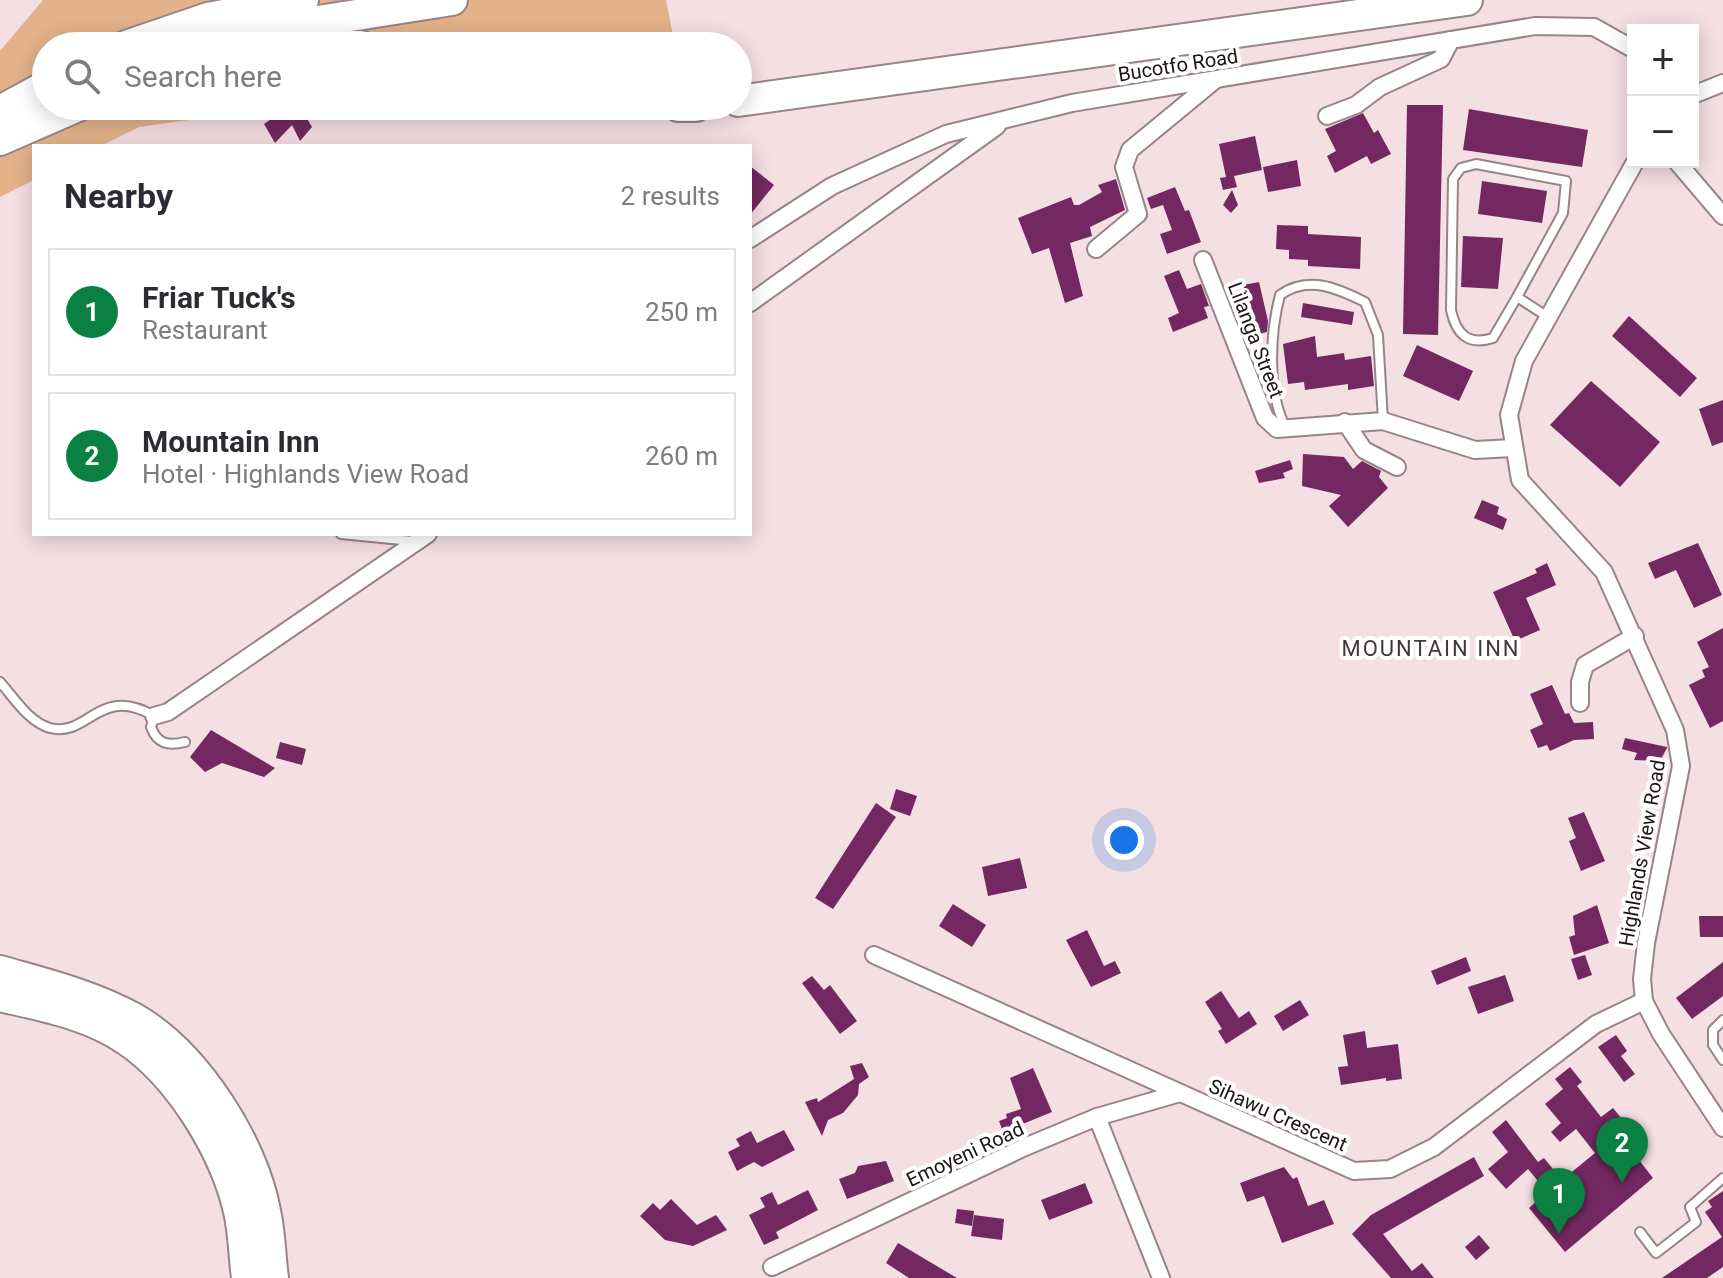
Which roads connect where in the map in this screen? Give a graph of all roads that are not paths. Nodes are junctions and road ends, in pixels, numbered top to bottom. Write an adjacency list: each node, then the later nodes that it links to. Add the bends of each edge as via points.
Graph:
1 (303, 0): 4 (highway, via 208,18)
2 (452, 0): 5 (highway)
3 (1467, 0): 12 (highway)
4 (167, 32)
5 (248, 32)
6 (1451, 40): 7 (street, Bucotfo Road, via 1535,26 1594,27); 8 (street, Bucotfo Road); 14 (street, via 1441,59)
7 (1627, 46)
8 (1216, 79): 17 (street, Bucotfo Road, via 1072,103); 23 (street, via 1130,150 1124,167 1138,214)
9 (1723, 83): 10 (street)
10 (1699, 93)
11 (32, 94): 13 (highway)
12 (752, 99)
13 (0, 111)
14 (1327, 116)
15 (32, 119): 18 (highway)
16 (45, 120): 18 (highway)
17 (1005, 121): 22 (street, Bucotfo Road, via 946,134 900,153 832,186); 26 (street)
18 (0, 139)
19 (1632, 168): 27 (street, Highlands View Road)
20 (1682, 168): 21 (street)
21 (1723, 216)
22 (752, 238)
23 (1096, 249)
24 (1203, 260): 30 (street, Lilanga Street, via 1265,418)
25 (1517, 297): 25 (lane, via 1493,338 1468,340 1454,328 1453,179 1461,168 1476,164 1566,181 1563,213); 27 (lane)
26 (752, 302)
27 (1548, 317): 31 (street, Highlands View Road, via 1513,390)
28 (1383, 421): 29 (street); 30 (lane, via 1378,335 1365,302 1320,283 1295,285 1280,295 1274,319 1276,410); 31 (street, via 1475,450)
29 (1345, 422): 30 (street); 32 (street, via 1364,450)
30 (1287, 431)
31 (1513, 448): 35 (street, Highlands View Road, via 1520,480 1604,572)
32 (1397, 467)
33 (382, 536): 34 (lane)
34 (422, 538): 38 (street, via 168,712)
35 (1635, 636): 37 (street, via 1585,665); 43 (street, Highlands View Road, via 1671,719 1681,766 1646,943)
36 (0, 682): 38 (lane, via 48,728 62,729 118,704)
37 (1580, 703)
38 (154, 716): 39 (lane, via 155,737 163,743)
39 (185, 742)
40 (874, 955): 46 (street, Sihawu Crescent)
41 (0, 971): 53 (highway, via 75,992 135,1019 200,1074 238,1136 265,1209)
42 (0, 996): 52 (highway, via 68,1011 127,1040 176,1086 213,1140 239,1211)
43 (1644, 1001): 46 (street, Sihawu Crescent, via 1596,1024 1434,1147 1390,1169 1354,1171); 48 (street, Highlands View Road)
44 (1723, 1020): 45 (lane, via 1713,1030 1713,1045)
45 (1723, 1060)
46 (1180, 1093): 47 (street, Emoyeni Road)
47 (1097, 1117): 51 (street, Emoyeni Road); 54 (street)
48 (1720, 1117)
49 (1723, 1178): 50 (lane, via 1690,1207 1696,1222 1656,1253)
50 (1640, 1232)
51 (772, 1267)
52 (247, 1278)
53 (273, 1278)
54 (1161, 1278)

